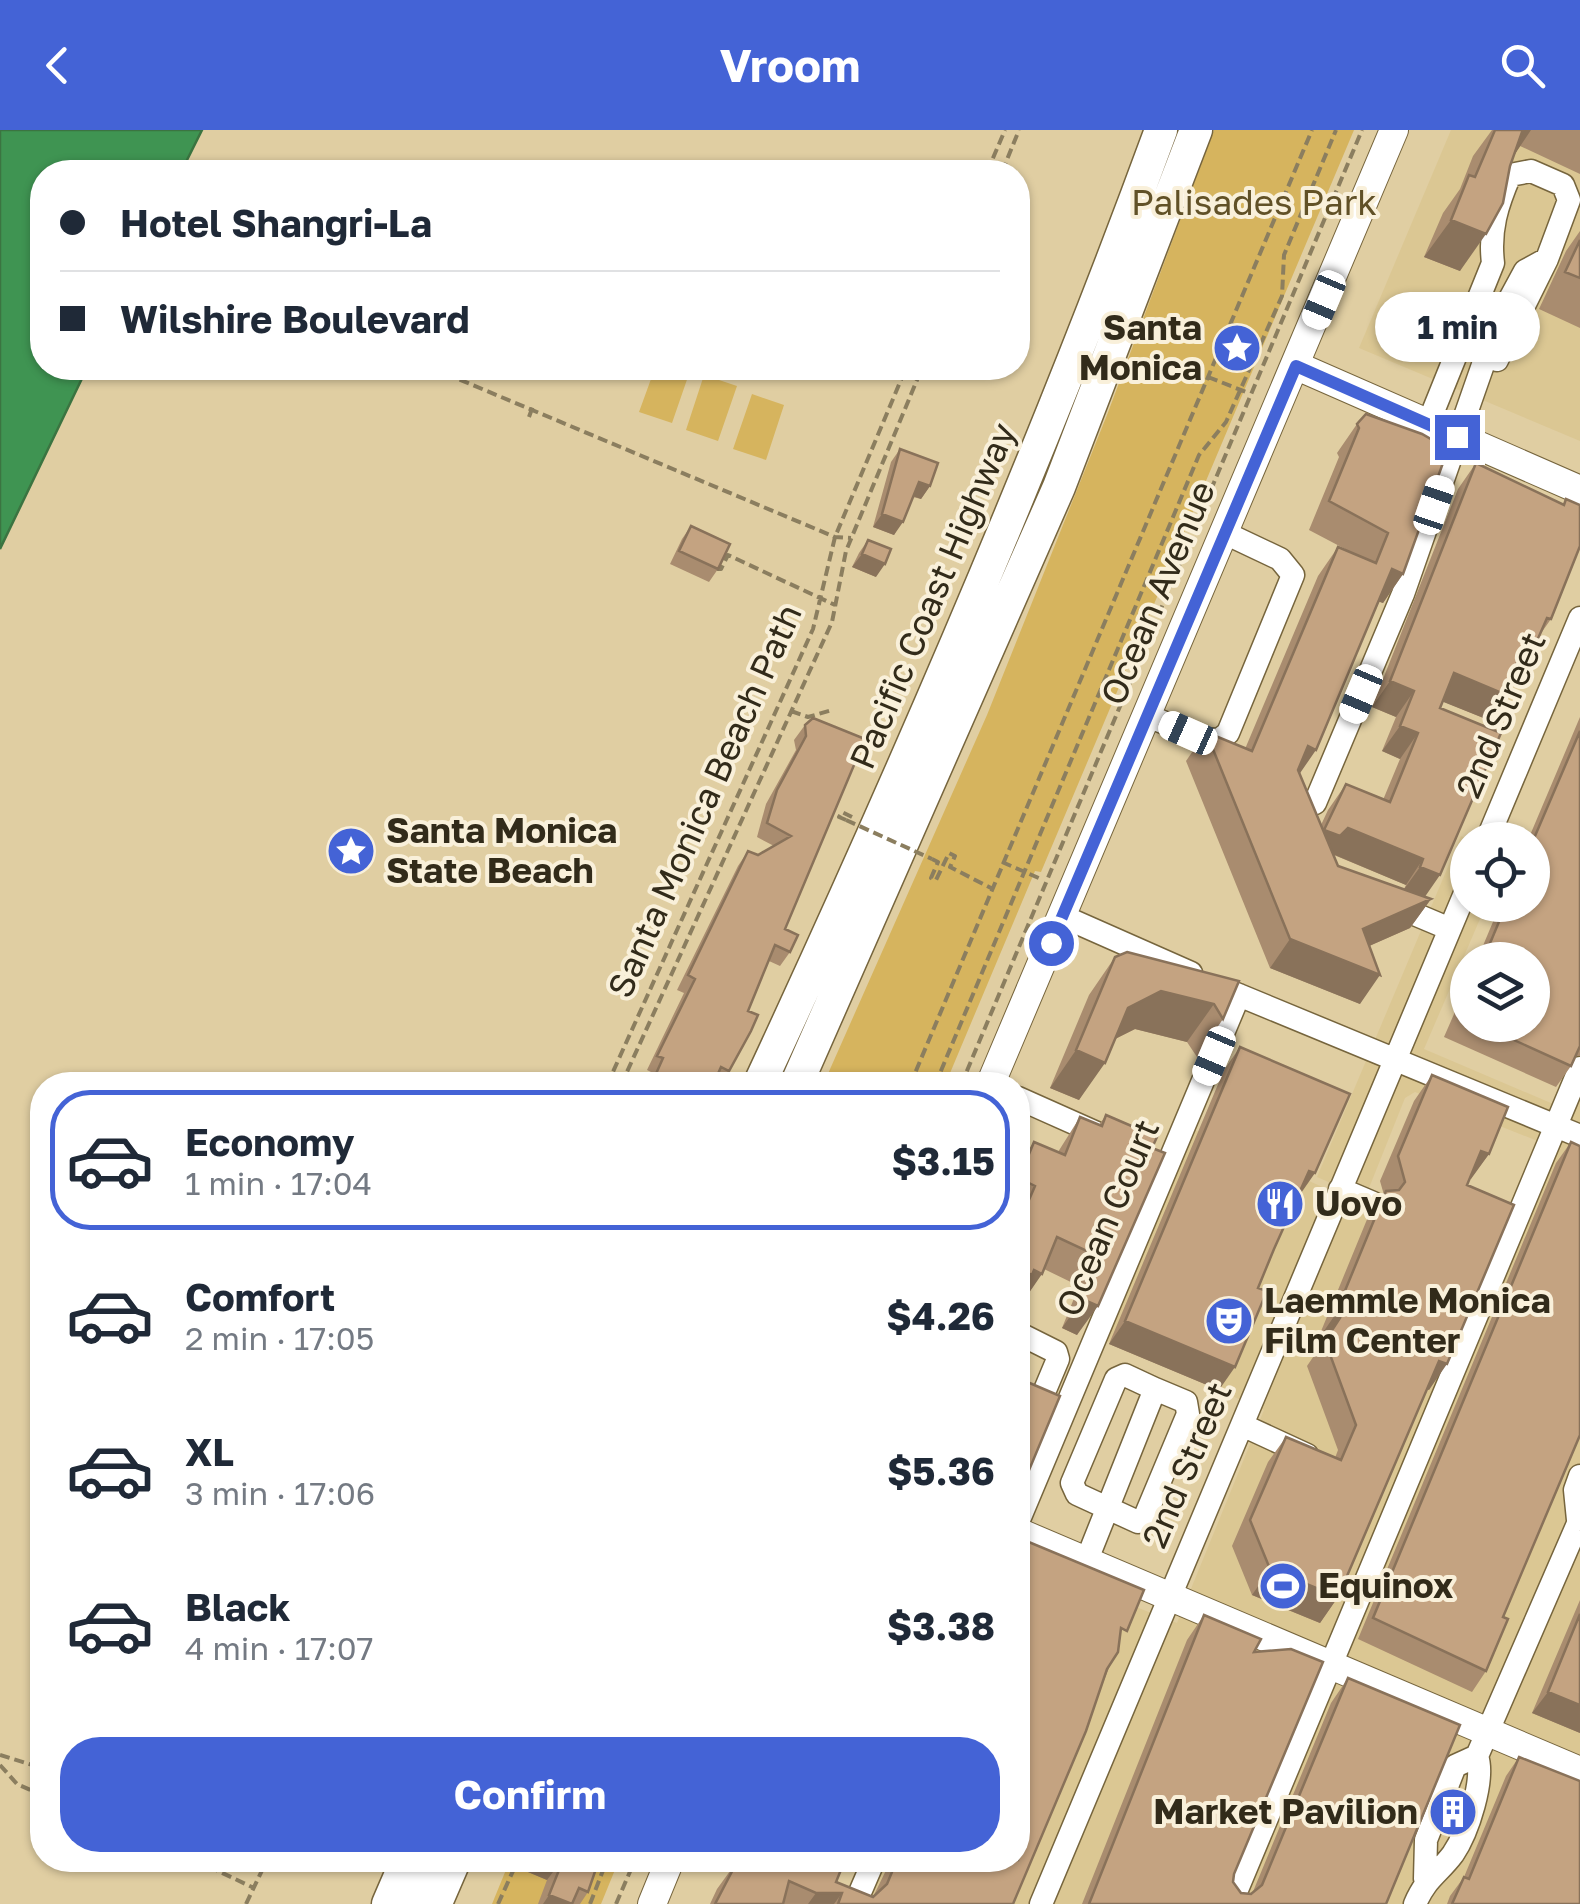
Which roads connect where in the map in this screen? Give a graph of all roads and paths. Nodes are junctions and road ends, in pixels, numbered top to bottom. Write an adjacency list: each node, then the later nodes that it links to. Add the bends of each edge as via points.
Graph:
1 (1005, 130): 9 (path)
2 (1019, 130): 10 (path)
3 (1161, 130): 11 (highway, Pacific Coast Highway)
4 (1196, 130): 12 (highway, Pacific Coast Highway)
5 (1312, 130): 14 (path)
6 (1336, 130): 17 (path, via 1284,255 1282,294)
7 (1362, 130): 60 (path)
8 (1398, 133): 19 (main road, Ocean Avenue)
9 (992, 160)
10 (1007, 160)
11 (1146, 170): 12 (highway); 56 (highway, Pacific Coast Highway, via 1051,421 884,817)
12 (1177, 184): 57 (highway, Pacific Coast Highway, via 1003,621)
13 (1475, 313): 15 (street); 15 (street, via 1493,263 1497,206 1510,175 1520,169 1563,185 1569,200 1547,259); 27 (street)
14 (1230, 322): 17 (path); 18 (path)
15 (1504, 322): 16 (street); 28 (street, via 1494,368 1479,382)
16 (1538, 335)
17 (1256, 355): 18 (path); 24 (path)
18 (1214, 360): 20 (path)
19 (1296, 366): 27 (main road); 30 (main road, Ocean Avenue)
20 (1207, 377): 24 (path); 43 (path)
21 (464, 380): 25 (path, bridge)
22 (901, 380): 31 (path, Santa Monica Beach Path)
23 (917, 380): 32 (path)
24 (1243, 391): 44 (path, via 1199,455)
25 (533, 406): 26 (path, bridge); 31 (path, bridge)
26 (529, 417)
27 (1428, 424): 28 (main road)
28 (1457, 437): 29 (main road); 40 (street, via 1403,594)
29 (1580, 490)
30 (1225, 532): 39 (main road, Ocean Avenue); 39 (street, via 1280,559 1292,574 1228,733 1212,741)
31 (835, 537): 32 (path, bridge); 34 (path, Santa Monica Beach Path)
32 (852, 538): 35 (path)
33 (715, 570): 34 (path, via 722,570 728,555)
34 (821, 599): 35 (path); 54 (path, Santa Monica Beach Path)
35 (836, 605): 38 (path)
36 (1580, 618): 42 (street, 2nd Street)
37 (832, 710): 38 (path, via 808,717)
38 (792, 711): 55 (path)
39 (1146, 715): 48 (main road, Ocean Avenue)
40 (1314, 803)
41 (849, 818): 46 (path, bridge, via 938,862 931,878 936,880 949,853 955,856 950,867)
42 (1495, 822)
43 (1002, 862): 44 (path); 46 (path)
44 (1025, 872): 45 (path); 59 (path)
45 (1041, 879)
46 (991, 888): 58 (path)
47 (1375, 897): 50 (street)
48 (1062, 916): 51 (street); 61 (main road, Ocean Avenue)
49 (1453, 922): 50 (street, 2nd Street)
50 (1450, 929): 52 (street, 2nd Street)
51 (1239, 995): 52 (street); 73 (street, Ocean Court, via 1160,1160)
52 (1394, 1060): 63 (street); 66 (street, 2nd Street)
53 (1580, 1068): 63 (street)
54 (613, 1072)
55 (627, 1072)
56 (765, 1072)
57 (802, 1072)
58 (915, 1072)
59 (940, 1072)
60 (967, 1072)
61 (996, 1072)
62 (1030, 1103): 65 (street)
63 (1556, 1126): 64 (street); 83 (street)
64 (1580, 1136)
65 (1116, 1142)
66 (1340, 1190): 67 (street); 74 (street, 2nd Street)
67 (1374, 1204)
68 (1030, 1339): 71 (street, via 1058,1359)
69 (1030, 1384): 71 (street)
70 (1155, 1389): 72 (street, via 1124,1375); 78 (street); 78 (street, via 1186,1402 1188,1414 1147,1516 1138,1522)
71 (1044, 1390): 73 (street)
72 (1112, 1392): 73 (street); 78 (street, via 1072,1491)
73 (1068, 1404): 77 (street, Ocean Court)
74 (1242, 1425): 75 (street); 82 (street, 2nd Street)
75 (1308, 1455)
76 (1580, 1476): 79 (street)
77 (1030, 1494)
78 (1107, 1508): 81 (street)
79 (1579, 1520): 84 (street)
80 (1030, 1537): 81 (main road)
81 (1086, 1562): 82 (main road)
82 (1169, 1598): 83 (main road); 112 (street, 2nd Street)
83 (1331, 1667): 84 (main road); 113 (street)
84 (1482, 1744): 88 (main road); 114 (street, via 1484,1776 1453,1853 1425,1879)
85 (0, 1755): 86 (path)
86 (30, 1764)
87 (0, 1765): 89 (path)
88 (1580, 1772)
89 (30, 1790)
90 (220, 1872): 101 (path)
91 (261, 1872): 101 (path)
92 (389, 1872): 103 (street)
93 (401, 1872): 104 (highway)
94 (435, 1872): 105 (highway)
95 (455, 1872): 106 (street)
96 (513, 1872): 107 (path)
97 (602, 1872): 108 (path)
98 (630, 1872): 109 (path)
99 (665, 1872): 110 (main road)
100 (869, 1872): 111 (street)
101 (254, 1888): 102 (path)
102 (246, 1904)
103 (374, 1904)
104 (388, 1904)
105 (420, 1904)
106 (441, 1904)
107 (498, 1904)
108 (590, 1904)
109 (616, 1904)
110 (652, 1904)
111 (856, 1904)
112 (1041, 1904)
113 (1231, 1904)
114 (1415, 1904)

